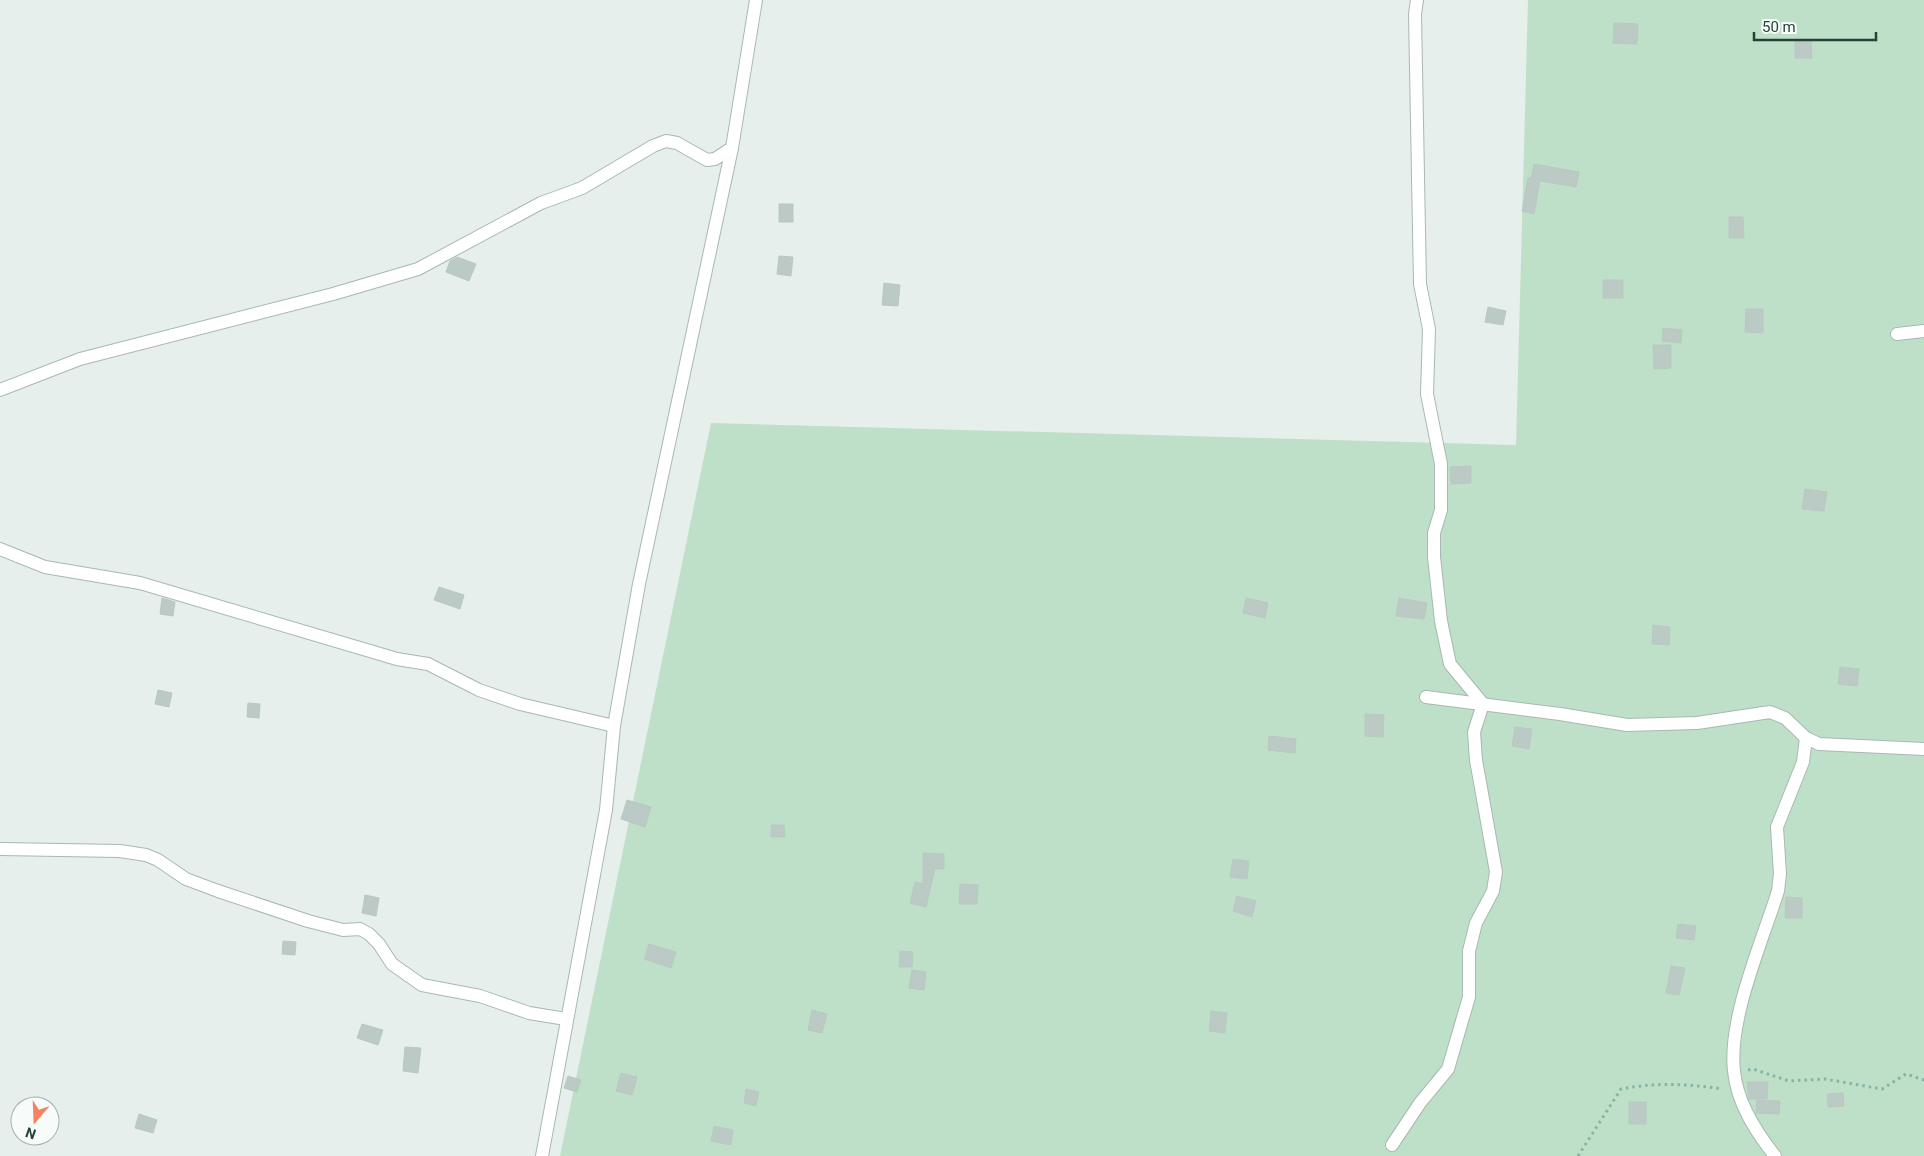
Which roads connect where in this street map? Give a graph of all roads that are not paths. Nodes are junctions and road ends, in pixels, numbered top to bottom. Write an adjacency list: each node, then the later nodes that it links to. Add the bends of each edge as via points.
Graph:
1 (756, 0): 3 (street)
2 (1418, 0): 9 (street, via 1415,14 1420,284 1429,329 1427,394 1441,464 1441,510 1434,533 1434,557 1441,621 1450,664)
3 (732, 148): 6 (street, via 715,159 707,160 677,143 666,141 582,188 540,203 418,269 80,359); 10 (street, via 639,584)
4 (1924, 331): 5 (street)
5 (1896, 334)
6 (0, 390)
7 (0, 549): 10 (street, via 45,567 140,583 397,658 428,664 479,690 520,704)
8 (1426, 697): 9 (street)
9 (1483, 704): 11 (street, via 1627,725 1697,723 1770,712 1785,718); 15 (street, via 1474,732 1496,872 1493,891 1476,923 1468,951 1468,997 1448,1069)
10 (614, 726): 14 (street, via 606,810)
11 (1806, 738): 12 (street, via 1836,746); 17 (street, via 1802,762 1777,827 1778,891 1738,1015 1733,1042 1734,1073 1743,1106)
12 (1924, 749)
13 (0, 849): 14 (street, via 120,851 146,855 186,879 218,891 308,921 369,934 392,964 422,985 480,996 529,1013)
14 (566, 1018): 16 (street)
15 (1392, 1145)
16 (542, 1156)
17 (1775, 1156)

